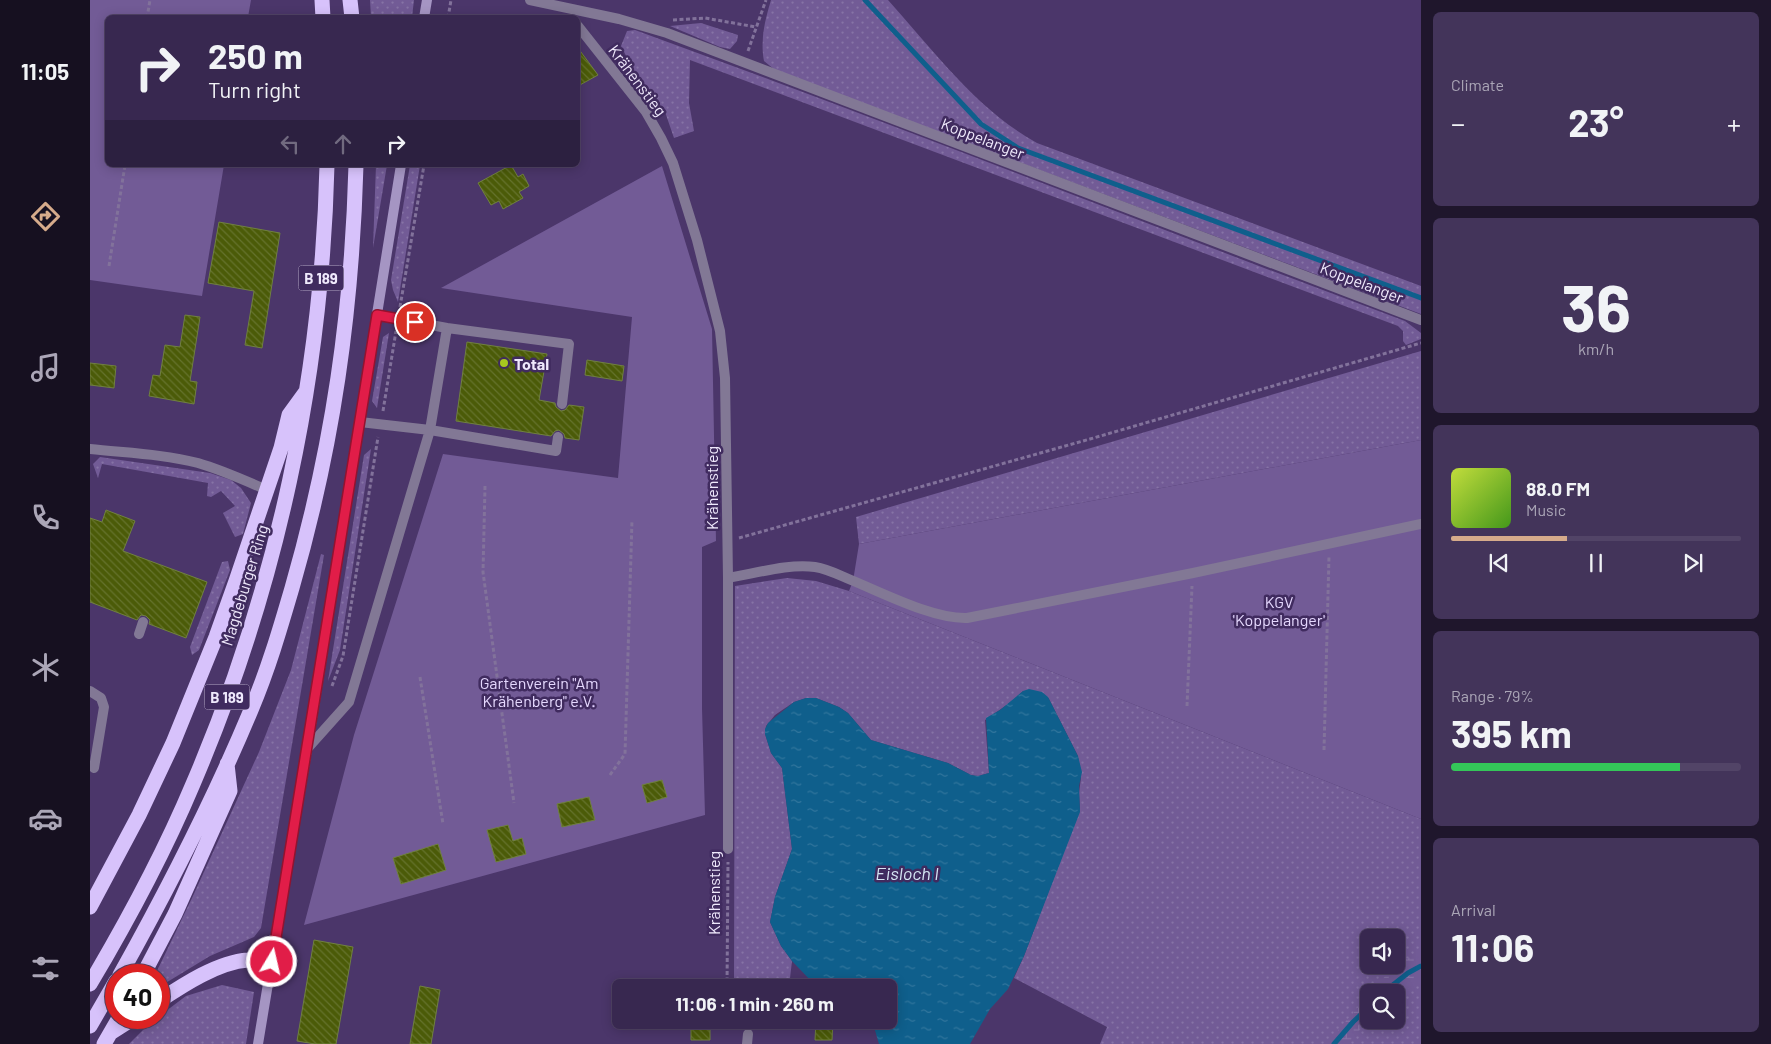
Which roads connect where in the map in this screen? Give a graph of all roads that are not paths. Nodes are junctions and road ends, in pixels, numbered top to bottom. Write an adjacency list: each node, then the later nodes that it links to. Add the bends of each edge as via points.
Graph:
1 (322, 0): 6 (highway)
2 (350, 0): 7 (highway)
3 (426, 0): 8 (street)
4 (530, 0): 5 (street, Koppelanger)
5 (562, 8): 9 (street); 15 (street, Koppelanger, via 645,26)
6 (323, 15)
7 (352, 15)
8 (424, 15)
9 (568, 15)
10 (580, 29): 25 (street, Krähenstieg, via 654,124 684,194 713,301 722,345)
11 (327, 167): 17 (highway, Magdeburger Ring / B 189, via 322,267)
12 (356, 167): 30 (highway, B 189, via 350,292 321,477 279,633 252,710)
13 (400, 167): 14 (street)
14 (377, 315): 16 (street); 19 (street)
15 (1421, 320)
16 (447, 328): 18 (street, via 569,344); 20 (street)
17 (308, 390): 23 (highway, via 289,415); 37 (highway, Magdeburger Ring / B 189, via 280,527 224,707 166,844)
18 (562, 404)
19 (360, 422): 20 (street); 29 (street)
20 (430, 430): 21 (street, via 556,450); 29 (street, via 349,702)
21 (558, 437)
22 (90, 449): 23 (street, via 198,463)
23 (267, 490): 33 (highway, via 216,637 172,742 136,821)
24 (1421, 524): 25 (street, via 960,618 946,617 814,567 794,566)
25 (728, 578): 32 (street, Krähenstieg)
26 (143, 622): 27 (street)
27 (139, 634)
28 (90, 691): 31 (street, via 100,698 104,707)
29 (308, 749): 34 (street)
30 (227, 763): 35 (highway, B 189, via 175,873); 36 (highway, via 230,791)
31 (94, 768)
32 (728, 849)
33 (90, 907)
34 (272, 962): 38 (highway, via 251,960 226,966 194,979); 43 (street)
35 (126, 964)
36 (148, 964)
37 (90, 984)
38 (170, 994)
39 (105, 1000): 40 (highway)
40 (90, 1026)
41 (120, 1029): 42 (highway)
42 (107, 1039)
43 (258, 1044)

